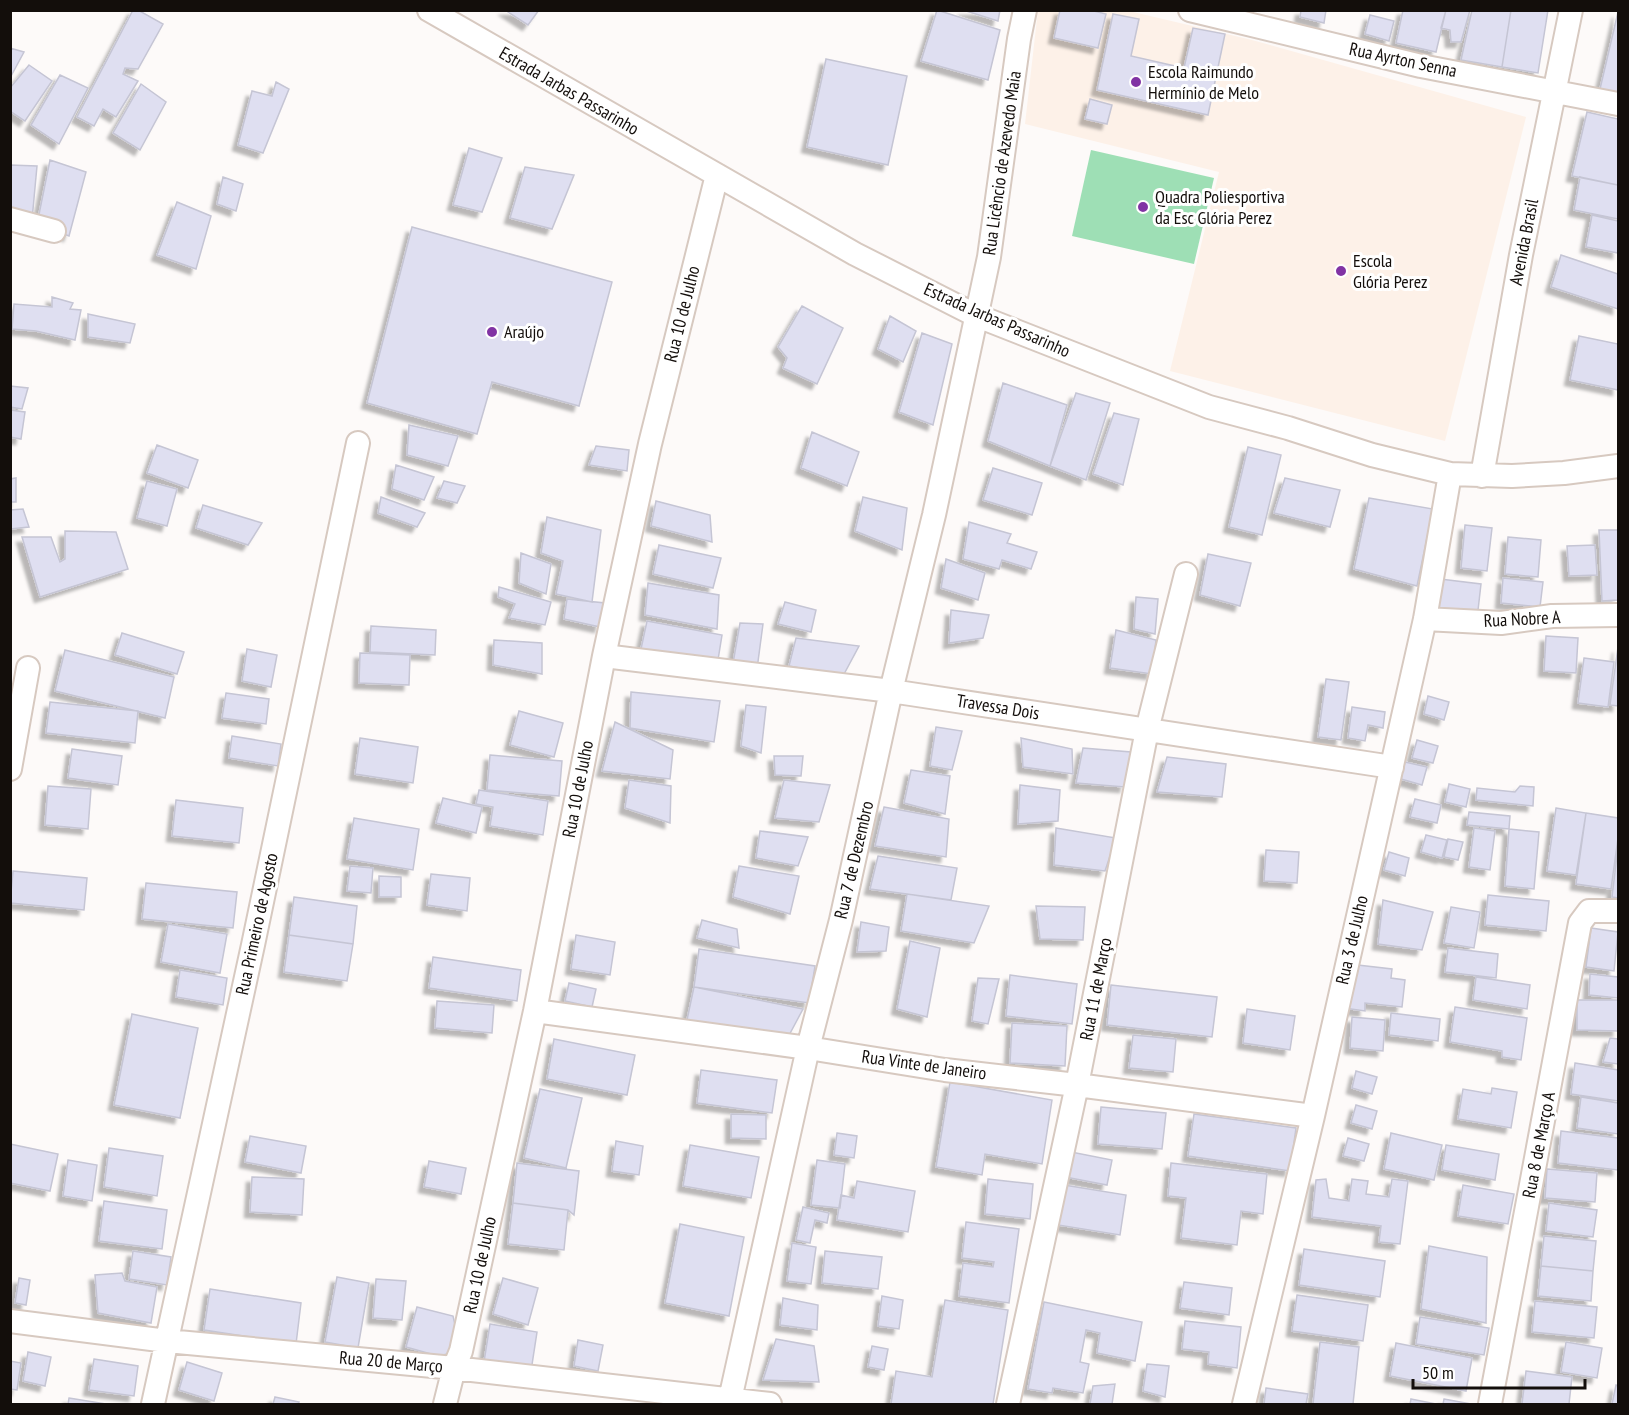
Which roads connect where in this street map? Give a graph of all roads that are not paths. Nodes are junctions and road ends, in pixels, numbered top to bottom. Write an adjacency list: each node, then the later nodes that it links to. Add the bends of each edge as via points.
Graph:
1 (429, 10): 7 (street, Estrada Jarbas Passarinho)
2 (1025, 10): 10 (street, Rua Licêncio de Azevedo Maia, via 989,257)
3 (1190, 10): 5 (street, Rua Ayrton Senna, via 1422,66)
4 (1571, 10): 5 (street, Avenida Brasil)
5 (1554, 90): 6 (street, Rua Ayrton Senna); 14 (street, Avenida Brasil)
6 (1618, 104)
7 (717, 175): 10 (street, Estrada Jarbas Passarinho, via 855,254); 18 (street, Rua 10 de Julho, via 650,444)
8 (10, 219): 9 (street)
9 (54, 231)
10 (975, 315): 13 (street, Estrada Jarbas Passarinho, via 1209,406); 20 (street, Rua 7 de Dezembro, via 934,515)
11 (358, 443): 30 (street, Rua Primeiro de Agosto)
12 (1618, 466): 14 (street, Estrada Jarbas Passarinho, via 1512,477)
13 (1450, 474): 14 (street, Estrada Jarbas Passarinho); 17 (street, Rua 3 de Julho)
14 (1482, 476)
15 (1186, 574): 21 (street, Rua 11 de Março)
16 (1618, 615): 17 (street, Rua Nobre A, via 1552,616 1501,623)
17 (1425, 619): 22 (street, Rua 3 de Julho)
18 (604, 656): 20 (street, Travessa Dois); 25 (street, Rua 10 de Julho)
19 (28, 668): 23 (street)
20 (891, 691): 21 (street, Travessa Dois); 26 (street, Rua 7 de Dezembro, via 841,920)
21 (1147, 730): 22 (street, Travessa Dois); 27 (street, Rua 11 de Março)
22 (1392, 767): 28 (street, Rua 3 de Julho)
23 (10, 770)
24 (1615, 910): 38 (street, Rua 8 de Março A, via 1589,911 1580,923)
25 (535, 1011): 26 (street, Rua Vinte de Janeiro); 31 (street, Rua 10 de Julho)
26 (808, 1048): 27 (street, Rua Vinte de Janeiro, via 945,1070); 32 (street, Rua 7 de Dezembro)
27 (1077, 1085): 28 (street, Rua Vinte de Janeiro); 36 (street, Rua 11 de Março)
28 (1312, 1116): 37 (street, Rua 3 de Julho)
29 (10, 1321): 30 (street, Rua 20 de Março)
30 (167, 1341): 31 (street, Rua 20 de Março); 33 (street, Rua Primeiro de Agosto)
31 (454, 1368): 32 (street, Rua 20 de Março); 34 (street, Rua 10 de Julho)
32 (730, 1401): 35 (street, Rua 20 de Março)
33 (153, 1404)
34 (445, 1404)
35 (770, 1404)
36 (1008, 1404)
37 (1244, 1404)
38 (1491, 1404)

